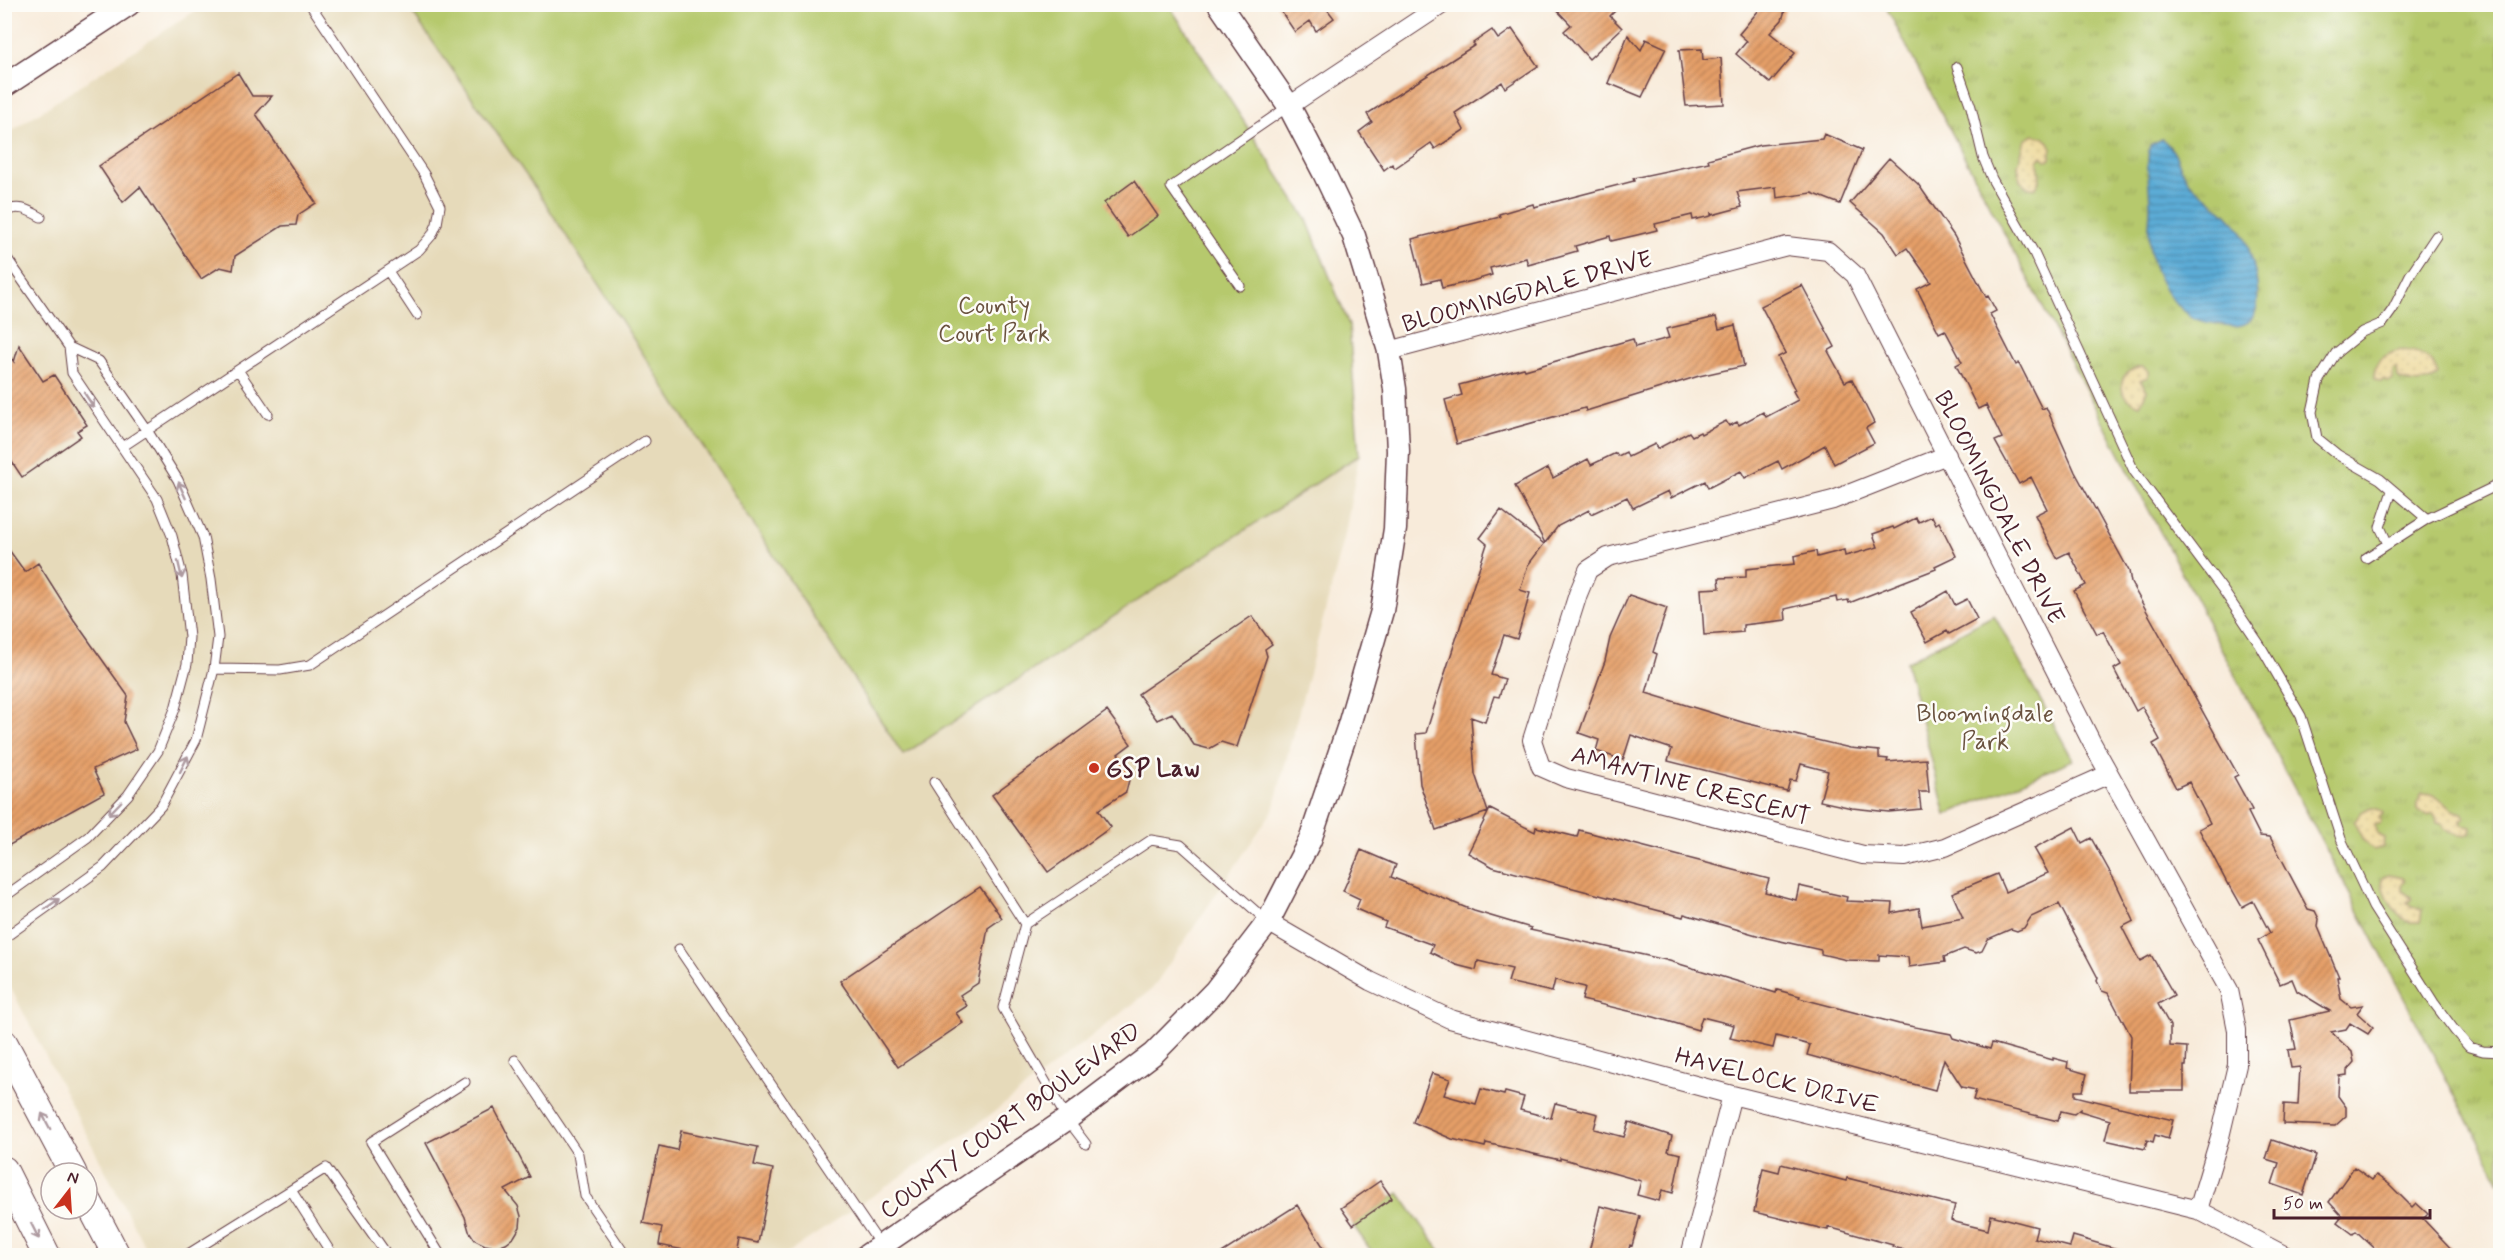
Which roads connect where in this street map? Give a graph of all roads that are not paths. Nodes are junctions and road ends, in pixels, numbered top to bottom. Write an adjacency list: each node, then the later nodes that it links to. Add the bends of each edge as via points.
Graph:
1 (129, 4): 6 (street)
2 (310, 4): 12 (lane, via 424,174 440,206 432,235)
3 (1219, 4): 7 (street, COUNTY COURT BOULEVARD)
4 (1443, 4): 7 (street)
5 (1958, 67): 37 (lane, via 1992,179 2034,253 2134,471 2223,590 2301,716 2340,839 2373,907 2434,1003 2469,1047)
6 (4, 86)
7 (1289, 106): 13 (lane, via 1171,187); 16 (street, COUNTY COURT BOULEVARD, via 1354,236)
8 (4, 212): 9 (lane, via 12,207)
9 (41, 217)
10 (2436, 236): 24 (lane, via 2383,322 2362,332 2336,353 2319,380 2312,412 2317,438)
11 (4, 254): 15 (lane)
12 (388, 271): 14 (lane); 17 (lane)
13 (1239, 286)
14 (417, 315)
15 (69, 346): 19 (lane, via 99,361); 21 (lane, one-way to 21, via 72,374)
16 (1389, 351): 22 (street, BLOOMINGDALE DRIVE, via 1787,246 1828,251 1856,275); 32 (street, COUNTY COURT BOULEVARD, via 1398,451 1395,529 1382,610 1310,840)
17 (238, 370): 18 (lane); 19 (lane)
18 (268, 414)
19 (147, 430): 21 (lane); 28 (lane, one-way to 19, via 218,637 203,537 178,480)
20 (645, 441): 28 (lane, via 310,665 280,670)
21 (122, 447): 31 (lane, one-way to 31, via 158,499 172,536 183,585 189,637 187,664 158,751 128,795 88,837)
22 (1947, 455): 29 (street, BLOOMINGDALE DRIVE); 29 (street, AMANTINE CRESCENT, via 1833,501 1608,557 1588,570 1532,740 1541,767 1566,778 1863,855 1904,857 1945,847)
23 (2500, 484): 25 (lane)
24 (2392, 490): 25 (lane); 26 (lane, via 2380,527)
25 (2427, 519): 26 (lane)
26 (2388, 544): 27 (lane)
27 (2366, 558)
28 (214, 669): 34 (lane, one-way to 28, via 103,867 161,806 196,740)
29 (2109, 774): 46 (street, BLOOMINGDALE DRIVE, via 2229,990 2237,1065)
30 (934, 782): 33 (lane)
31 (4, 897)
32 (1268, 922): 33 (lane, via 1181,845 1151,840); 40 (street, HAVELOCK DRIVE, via 1370,981 1450,1019); 41 (street, COUNTY COURT BOULEVARD, via 1215,992 1153,1054)
33 (1024, 924): 41 (lane, via 1003,1008)
34 (4, 938)
35 (679, 949): 48 (lane)
36 (4, 1043): 43 (main road, one-way to 36)
37 (2500, 1052)
38 (515, 1060): 55 (lane, via 579,1154 585,1197)
39 (465, 1082): 54 (lane, via 371,1142)
40 (1732, 1095): 46 (street, HAVELOCK DRIVE); 56 (street)
41 (1067, 1119): 42 (lane); 48 (street, COUNTY COURT BOULEVARD)
42 (1086, 1144)
43 (67, 1161)
44 (4, 1170): 49 (main road, one-way to 49)
45 (291, 1190): 51 (lane); 52 (lane); 53 (lane, via 326,1168)
46 (2198, 1210): 57 (street, HAVELOCK DRIVE)
47 (99, 1221): 50 (main road)
48 (878, 1252)
49 (48, 1256)
50 (117, 1256)
51 (185, 1256)
52 (333, 1256)
53 (388, 1256)
54 (441, 1256)
55 (626, 1256)
56 (1690, 1256)
57 (2286, 1256)

